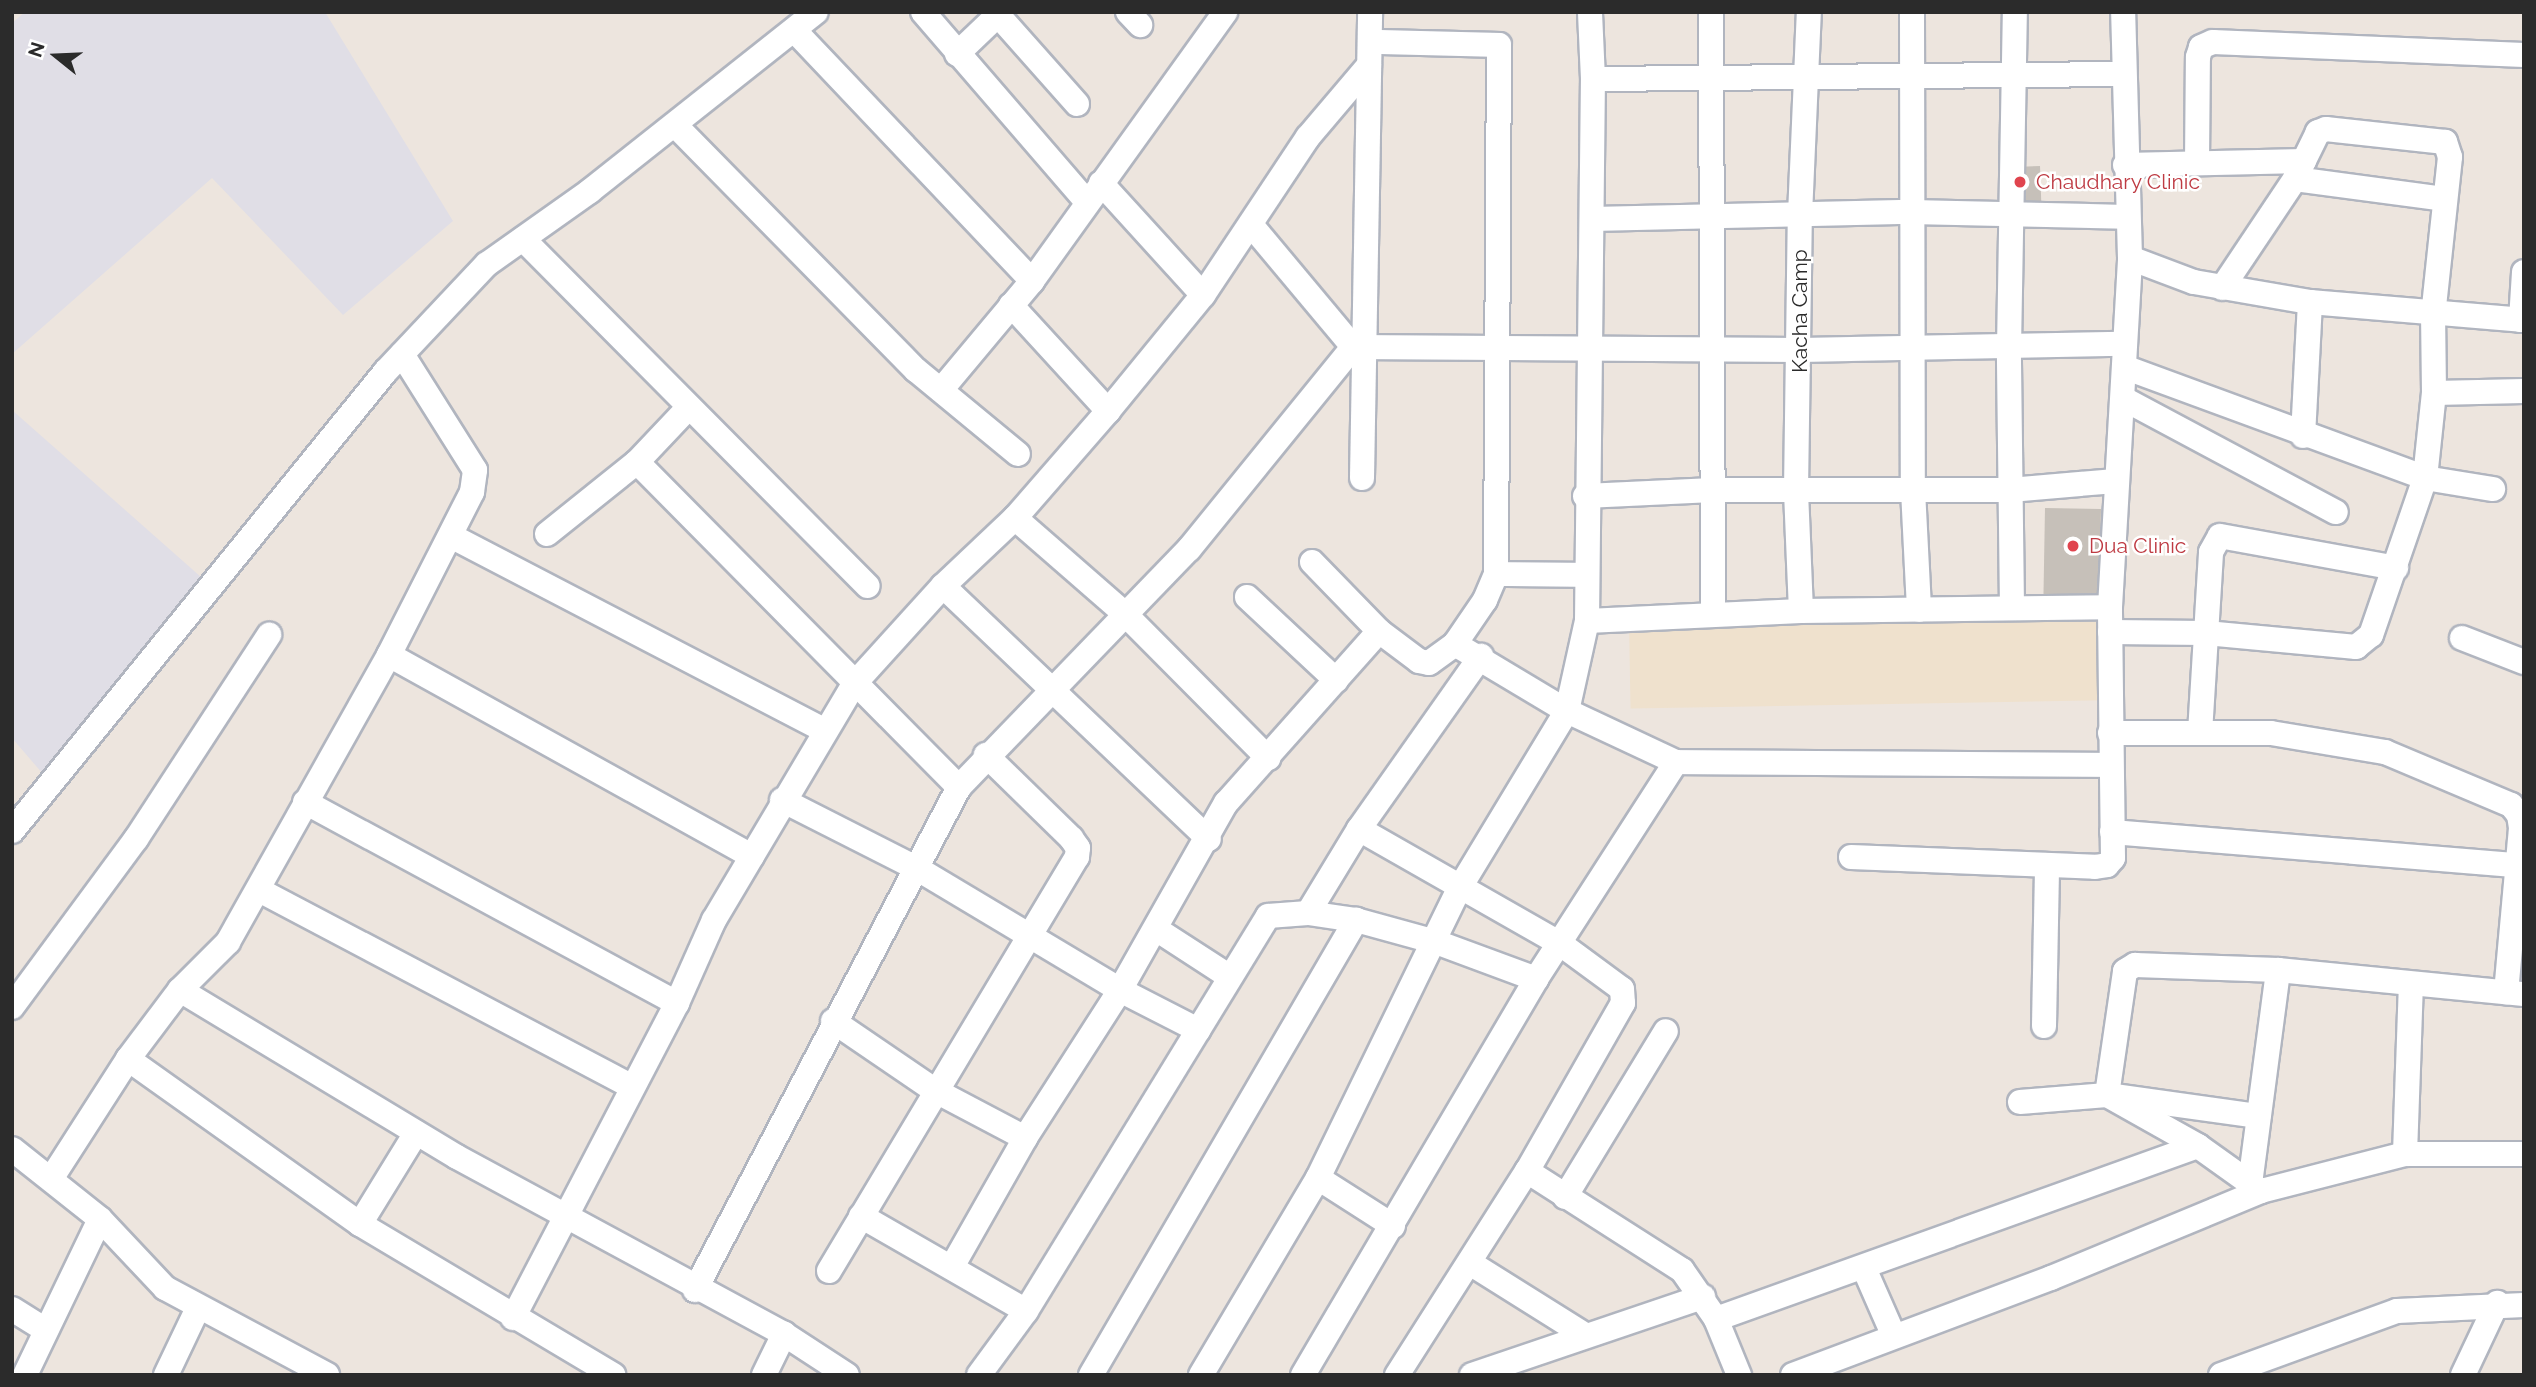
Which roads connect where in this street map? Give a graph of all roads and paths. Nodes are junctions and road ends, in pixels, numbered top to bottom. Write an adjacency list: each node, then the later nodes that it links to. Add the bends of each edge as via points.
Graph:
1 (816, 12): 12 (street)
2 (923, 12): 14 (street)
3 (1225, 12): 27 (street)
4 (1370, 12): 13 (street)
5 (1590, 12): 21 (street)
6 (1711, 12): 18 (street)
7 (1809, 12): 19 (street, Kacha Camp)
8 (1912, 12): 20 (street)
9 (2015, 12): 16 (street)
10 (2123, 12): 17 (street)
11 (1000, 14): 14 (street); 22 (street)
12 (794, 30): 23 (street); 39 (street)
13 (1370, 53): 35 (street, via 1308,137); 46 (street); 51 (street, via 1499,45)
14 (957, 54): 27 (street)
15 (2524, 55): 24 (street, via 2213,41 2201,47 2198,57)
16 (2014, 74): 17 (street); 20 (street); 32 (street)
17 (2123, 74): 25 (street)
18 (1711, 75): 19 (street); 21 (street); 31 (street)
19 (1808, 76): 20 (street); 30 (street, Kacha Camp)
20 (1910, 76): 29 (street)
21 (1593, 79): 34 (street)
22 (1077, 104)
23 (675, 125): 36 (street); 55 (street)
24 (2197, 163): 25 (street); 26 (street)
25 (2125, 165): 33 (street)
26 (2300, 170): 28 (street); 28 (street, via 2318,132 2326,129 2445,142 2450,157); 40 (street)
27 (1094, 193): 39 (street); 41 (street)
28 (2444, 199): 44 (street)
29 (1911, 212): 30 (street); 32 (street); 47 (street)
30 (1800, 215): 31 (street); 52 (street, Kacha Camp)
31 (1712, 216): 34 (street); 49 (street)
32 (2012, 216): 33 (street); 50 (street)
33 (2126, 217): 37 (street)
34 (1592, 219): 48 (street)
35 (1252, 226): 41 (street); 46 (street)
36 (523, 239): 53 (street, via 487,264); 59 (street)
37 (2130, 258): 40 (street); 54 (street)
38 (2524, 272): 45 (street)
39 (1032, 281): 43 (street)
40 (2222, 288): 42 (street)
41 (1203, 295): 60 (street)
42 (2311, 302): 44 (street); 61 (street)
43 (1011, 305): 55 (street); 60 (street)
44 (2433, 316): 45 (street); 57 (street)
45 (2522, 320)
46 (1359, 345): 51 (street); 64 (street); 89 (street, via 1189,549)
47 (1915, 345): 50 (street); 52 (street); 69 (street)
48 (1588, 347): 49 (street); 51 (street); 72 (street)
49 (1713, 347): 52 (street); 68 (street)
50 (2009, 348): 54 (street); 70 (street)
51 (1499, 350): 79 (street)
52 (1800, 350): 71 (street, Kacha Camp)
53 (402, 354): 76 (street, via 475,470 472,492); 115 (street)
54 (2123, 356): 58 (street); 61 (street)
55 (941, 390): 62 (street)
56 (2524, 391): 57 (street)
57 (2434, 393): 65 (street)
58 (2124, 399): 66 (street); 73 (street)
59 (689, 407): 63 (street); 81 (street)
60 (1108, 411): 74 (street)
61 (2302, 436): 65 (street)
62 (1018, 454)
63 (637, 461): 75 (street); 101 (street)
64 (1362, 478)
65 (2426, 478): 67 (street); 78 (street)
66 (2116, 481): 70 (street); 84 (street)
67 (2493, 489)
68 (1713, 490): 71 (street); 72 (street); 88 (street)
69 (1913, 490): 70 (street); 71 (street); 86 (street)
70 (2010, 490): 85 (street)
71 (1796, 491): 87 (street, Kacha Camp)
72 (1585, 496): 80 (street)
73 (2336, 512)
74 (1015, 518): 82 (street); 89 (street)
75 (547, 534)
76 (451, 536): 97 (street); 104 (street)
77 (1312, 562): 91 (street)
78 (2396, 568): 93 (street, via 2362,646); 93 (street, via 2220,536 2211,552)
79 (1496, 574): 80 (street); 96 (street, via 1485,600)
80 (1587, 575): 90 (street)
81 (867, 586)
82 (943, 586): 101 (street); 102 (street)
83 (1247, 597): 100 (street)
84 (2110, 607): 85 (street); 92 (street)
85 (2012, 608): 86 (street)
86 (1919, 610): 87 (street)
87 (1801, 611): 88 (street)
88 (1713, 613): 90 (street)
89 (1126, 615): 102 (street); 108 (street)
90 (1587, 621): 103 (street)
91 (1379, 631): 96 (street, via 1419,661 1437,660); 100 (street)
92 (2110, 632): 93 (street); 105 (street)
93 (2206, 633): 106 (street)
94 (269, 635): 139 (street, via 136,839)
95 (2462, 638): 99 (street)
96 (1455, 644): 98 (street)
97 (389, 655): 113 (street); 118 (street)
98 (1481, 656): 103 (street); 114 (street)
99 (2524, 662)
100 (1336, 680): 108 (street)
101 (855, 683): 104 (street); 111 (street)
102 (1052, 689): 107 (street); 117 (street)
103 (1567, 710): 109 (street); 123 (street)
104 (823, 730): 112 (street)
105 (2110, 733): 106 (street); 110 (street)
106 (2200, 733): 121 (street, via 2270,733 2385,752 2426,765 2511,805 2521,828)
107 (986, 755): 111 (street); 128 (street, via 1078,848)
108 (1268, 758): 117 (street, via 1235,791)
109 (1676, 762): 110 (street); 130 (street)
110 (2110, 765): 116 (street)
111 (959, 787): 122 (street)
112 (782, 800): 118 (street); 122 (street)
113 (305, 802): 124 (street); 138 (street)
114 (1359, 829): 123 (street); 125 (street)
115 (12, 831)
116 (2112, 832): 120 (street, via 2113,858 2107,865); 121 (street)
117 (1209, 839): 127 (street)
118 (752, 856): 138 (street, via 714,920)
119 (1851, 857): 120 (street)
120 (2047, 865): 141 (street)
121 (2517, 865): 137 (street)
122 (918, 869): 128 (street); 140 (street)
123 (1459, 889): 129 (street); 130 (street)
124 (259, 890): 135 (street, via 215,960); 145 (street)
125 (1308, 913): 126 (street); 132 (street, via 1268,916)
126 (1356, 920): 129 (street); 190 (street)
127 (1156, 929): 132 (street); 136 (street)
128 (1027, 935): 136 (street); 146 (street)
129 (1436, 942): 133 (street); 157 (street)
130 (1562, 945): 133 (street); 156 (street, via 1622,989 1623,1003)
131 (2278, 971): 134 (street); 147 (street, via 2135,965 2125,971); 149 (street)
132 (1230, 977): 142 (street)
133 (1536, 979): 165 (street)
134 (2411, 984): 137 (street); 154 (street)
135 (180, 990): 144 (street); 150 (street)
136 (1120, 990): 142 (street); 151 (street)
137 (2515, 993)
138 (677, 1003): 145 (street)
139 (12, 1007)
140 (833, 1021): 146 (street); 170 (street)
141 (2044, 1026)
142 (1198, 1030): 176 (street)
143 (1666, 1031): 160 (street)
144 (128, 1059): 158 (street); 164 (street)
145 (632, 1087): 161 (street)
146 (934, 1090): 151 (street); 162 (street)
147 (2107, 1095): 148 (street); 149 (street); 152 (street)
148 (2020, 1102)
149 (2259, 1116): 159 (street)
150 (416, 1133): 161 (street); 164 (street)
151 (1025, 1138): 167 (street)
152 (2198, 1146): 159 (street); 168 (street)
153 (12, 1149): 158 (street)
154 (2404, 1154): 155 (street); 159 (street)
155 (2524, 1154)
156 (1527, 1171): 160 (street); 166 (street)
157 (1318, 1178): 165 (street); 191 (street)
158 (51, 1179): 163 (street)
159 (2256, 1188): 181 (street, via 2051,1278)
160 (1565, 1197): 171 (street, via 1682,1270)
161 (568, 1216): 170 (street); 177 (street)
162 (861, 1216): 167 (street); 169 (street)
163 (100, 1219): 174 (street, via 148,1275); 179 (street)
164 (360, 1224): 177 (street)
165 (1392, 1226): 192 (street)
166 (1470, 1263): 182 (street); 193 (street)
167 (953, 1265): 176 (street)
168 (1864, 1268): 178 (street); 181 (street)
169 (829, 1271)
170 (695, 1290): 180 (street)
171 (1703, 1297): 178 (street); 182 (street)
172 (2497, 1303): 173 (street); 197 (street, via 2397,1311); 198 (street)
173 (2524, 1305)
174 (198, 1308): 183 (street); 185 (street)
175 (12, 1309): 179 (street)
176 (1026, 1311): 189 (street)
177 (513, 1318): 186 (street)
178 (1716, 1319): 195 (street)
179 (46, 1330): 184 (street)
180 (784, 1334): 187 (street); 188 (street)
181 (1893, 1334): 196 (street)
182 (1585, 1335): 194 (street)
183 (318, 1372)
184 (25, 1375)
185 (166, 1375)
186 (613, 1375)
187 (764, 1375)
188 (847, 1375)
189 (979, 1375)
190 (1091, 1375)
191 (1200, 1375)
192 (1303, 1375)
193 (1397, 1375)
194 (1472, 1375)
195 (1738, 1375)
196 (1793, 1375)
197 (2221, 1375)
198 (2463, 1375)

